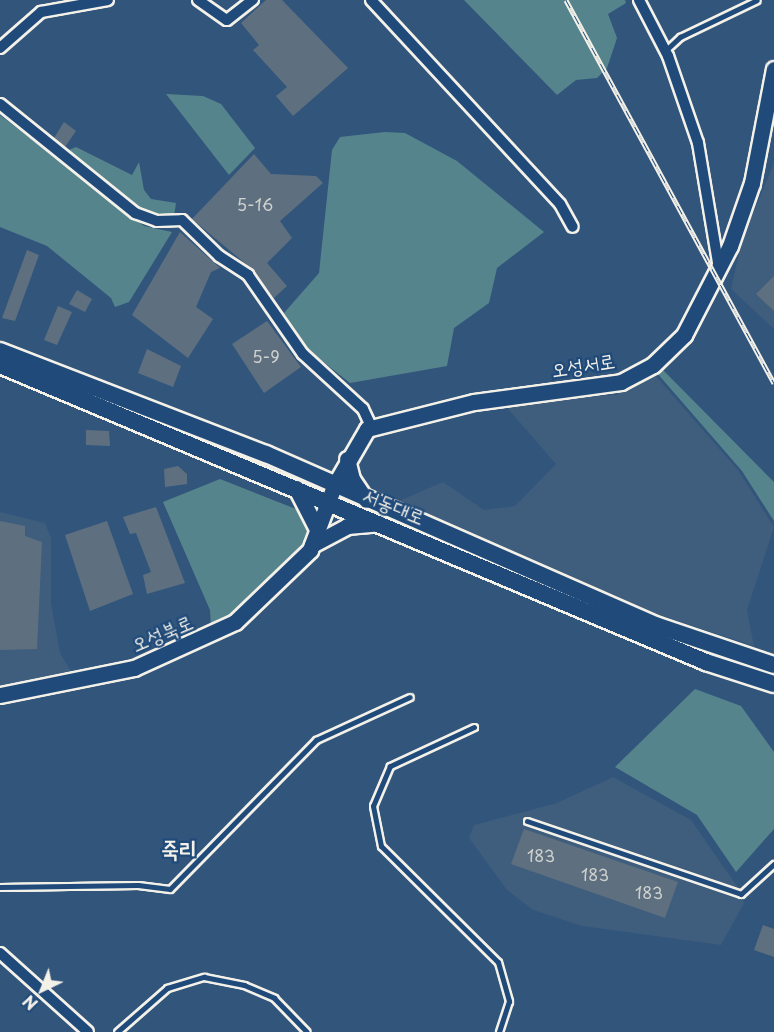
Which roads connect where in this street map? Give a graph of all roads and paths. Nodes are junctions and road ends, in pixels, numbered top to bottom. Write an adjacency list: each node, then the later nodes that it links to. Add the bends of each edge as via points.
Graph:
1 (108, 0): 7 (street, via 41,12)
2 (198, 0): 3 (street, via 227,20)
3 (253, 0)
4 (371, 0): 11 (street, via 560,204)
5 (639, 0): 8 (street)
6 (757, 0): 8 (lane, via 680,37)
7 (0, 48)
8 (665, 51): 12 (street, via 698,143)
9 (774, 69): 12 (street, 오성서로, via 752,183)
10 (0, 104): 15 (street, via 135,213 157,221 182,220 248,275 303,354 363,409)
11 (573, 227)
12 (719, 269): 15 (street, 오성서로, via 684,335 653,365 621,382 474,402)
13 (0, 351): 18 (main road, 서동대로, via 266,454)
14 (0, 365): 17 (main road, 서동대로)
15 (372, 428): 16 (street, via 361,435)
16 (347, 459): 18 (street); 19 (street, via 352,479)
17 (294, 485): 20 (main road, 서동대로); 22 (street)
18 (334, 486): 19 (main road, 서동대로); 20 (street)
19 (366, 500): 23 (main road, 서동대로, via 658,626)
20 (328, 502): 21 (main road, 서동대로); 22 (street)
21 (382, 523): 22 (street, via 347,526); 24 (main road, 서동대로, via 706,662)
22 (313, 542): 25 (street, 오성북로, via 253,608 206,638 134,668)
23 (774, 665)
24 (774, 684)
25 (0, 695)
26 (410, 697): 30 (lane, via 316,740 170,890 138,885)
27 (474, 727): 35 (lane, via 390,766 373,806 381,846 498,962 509,1001)
28 (527, 821): 29 (lane, via 741,894)
29 (774, 864)
30 (0, 887)
31 (0, 953): 32 (street)
32 (88, 1032)
33 (117, 1032): 34 (lane, via 167,987 204,977 244,985 274,998)
34 (307, 1032)
35 (499, 1032)

